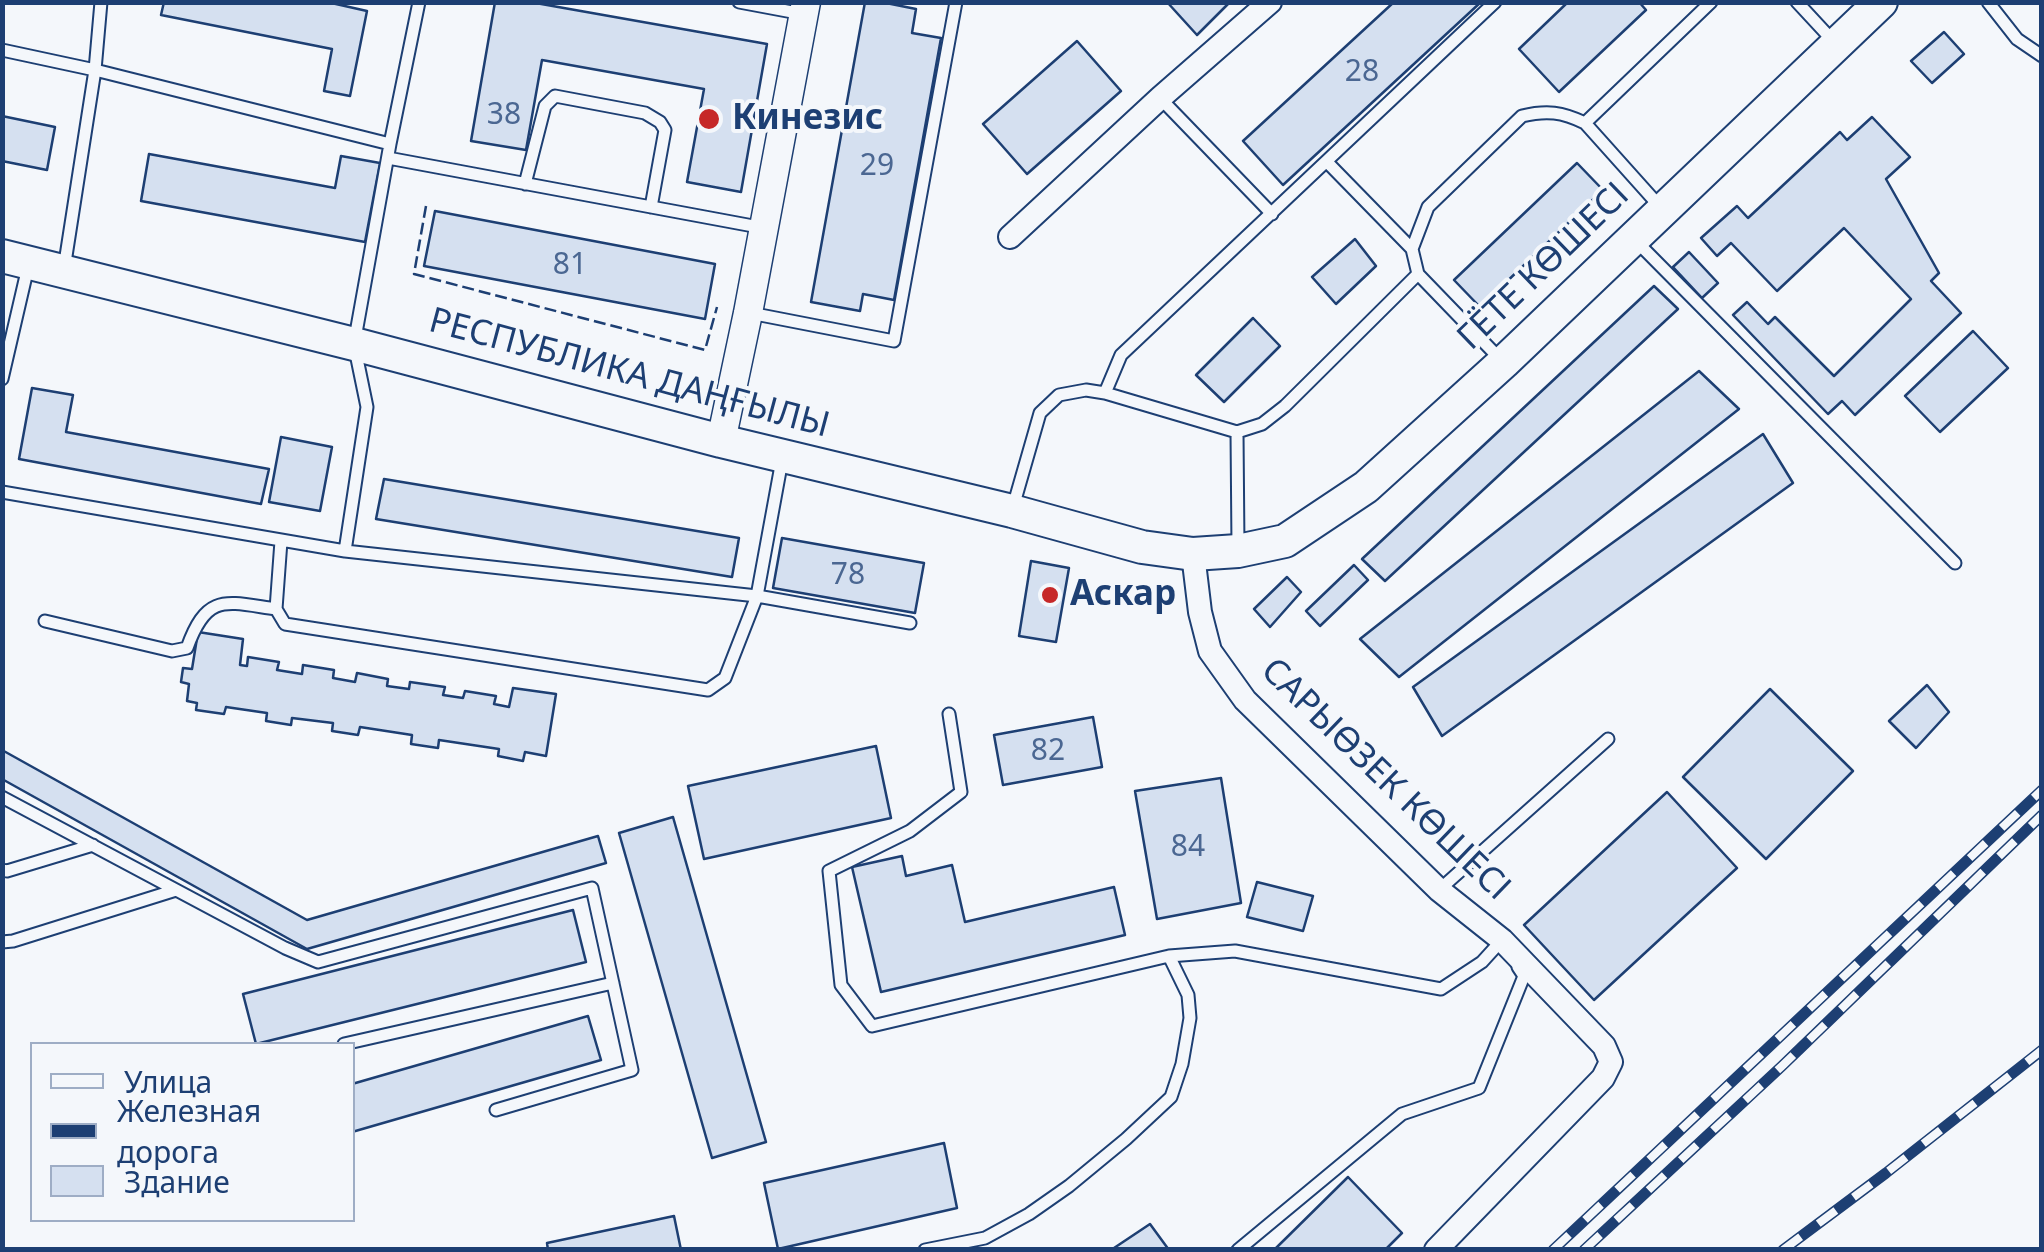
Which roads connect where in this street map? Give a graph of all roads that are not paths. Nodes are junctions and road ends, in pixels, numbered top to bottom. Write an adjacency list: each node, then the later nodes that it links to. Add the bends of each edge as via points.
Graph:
1 (100, 2): 15 (lane)
2 (420, 2): 18 (lane)
3 (739, 2): 11 (lane)
4 (956, 2): 32 (lane, via 894,342)
5 (1270, 2): 16 (street)
6 (1495, 2): 20 (lane)
7 (1711, 2): 17 (lane)
8 (1797, 2): 12 (lane)
9 (1881, 2): 12 (main road, ГЁТЕ КӨШЕСІ)
10 (1988, 2): 14 (lane, via 2017,39)
11 (804, 8): 25 (street)
12 (1838, 46): 23 (main road, ГЁТЕ КӨШЕСІ)
13 (2, 50): 15 (lane)
14 (2042, 56)
15 (94, 70): 18 (lane); 30 (lane)
16 (1160, 98): 24 (lane); 26 (street)
17 (1584, 123): 23 (lane); 28 (lane, via 1562,112 1522,116 1428,207)
18 (390, 144): 19 (lane)
19 (388, 158): 21 (lane); 33 (lane)
20 (1326, 162): 24 (lane); 28 (lane)
21 (525, 184): 22 (lane); 22 (lane, via 545,106 555,96 646,113 660,122)
22 (652, 207): 25 (lane)
23 (1662, 210): 27 (main road, ГЁТЕ КӨШЕСІ)
24 (1272, 214): 36 (lane, via 1121,355)
25 (764, 228): 32 (street)
26 (1010, 237)
27 (1633, 238): 34 (main road, ГЁТЕ КӨШЕСІ); 46 (lane)
28 (1412, 249): 31 (lane)
29 (16, 260): 30 (main road, РЕСПУБЛИКА ДАҢҒЫЛЫ); 35 (lane)
30 (64, 271): 33 (main road, РЕСПУБЛИКА ДАҢҒЫЛЫ)
31 (1418, 274): 34 (lane); 37 (lane, via 1285,406)
32 (748, 313): 38 (street)
33 (354, 344): 38 (main road, РЕСПУБЛИКА ДАҢҒЫЛЫ); 43 (lane, via 367,407)
34 (1504, 362): 44 (main road, ГЁТЕ КӨШЕСІ, via 1366,488 1284,541)
35 (2, 379)
36 (1105, 392): 37 (lane); 41 (lane, via 1058,395 1040,413)
37 (1238, 432): 44 (lane)
38 (721, 441): 39 (main road, РЕСПУБЛИКА ДАҢҒЫЛЫ)
39 (783, 456): 41 (main road, РЕСПУБЛИКА ДАҢҒЫЛЫ); 47 (lane)
40 (2, 492): 42 (lane)
41 (1012, 511): 45 (main road, РЕСПУБЛИКА ДАҢҒЫЛЫ, via 1142,547)
42 (281, 541): 43 (lane); 48 (lane)
43 (345, 551): 47 (lane)
44 (1238, 551): 45 (main road, РЕСПУБЛИКА ДАҢҒЫЛЫ)
45 (1194, 554): 57 (street, САРЫӨЗЕК КӨШЕСІ, via 1210,650 1245,700)
46 (1954, 563)
47 (757, 596): 48 (lane, via 725,678 708,690 285,624); 50 (lane)
48 (276, 609): 49 (lane, via 224,602 194,627 186,648 172,651)
49 (45, 621)
50 (910, 623)
51 (948, 714): 60 (lane, via 961,792 910,831 829,871 841,985 872,1026)
52 (1608, 739): 57 (lane)
53 (2, 797): 54 (lane)
54 (93, 845): 55 (lane); 56 (lane)
55 (2, 870)
56 (176, 890): 59 (lane); 61 (lane, via 318,962 592,888)
57 (1439, 890): 58 (street, САРЫӨЗЕК КӨШЕСІ)
58 (1502, 940): 60 (lane, via 1442,989 1234,951); 65 (lane, via 1524,976 1479,1088 1402,1114); 66 (street, САРЫӨЗЕК КӨШЕСІ, via 1604,1046 1611,1062)
59 (2, 942)
60 (1169, 956): 64 (lane, via 1188,995 1190,1018 1171,1098 1029,1214 985,1238)
61 (613, 983): 62 (lane); 63 (lane, via 632,1070)
62 (353, 1042)
63 (496, 1110)
64 (925, 1250)
65 (1238, 1250)
66 (1436, 1250)

